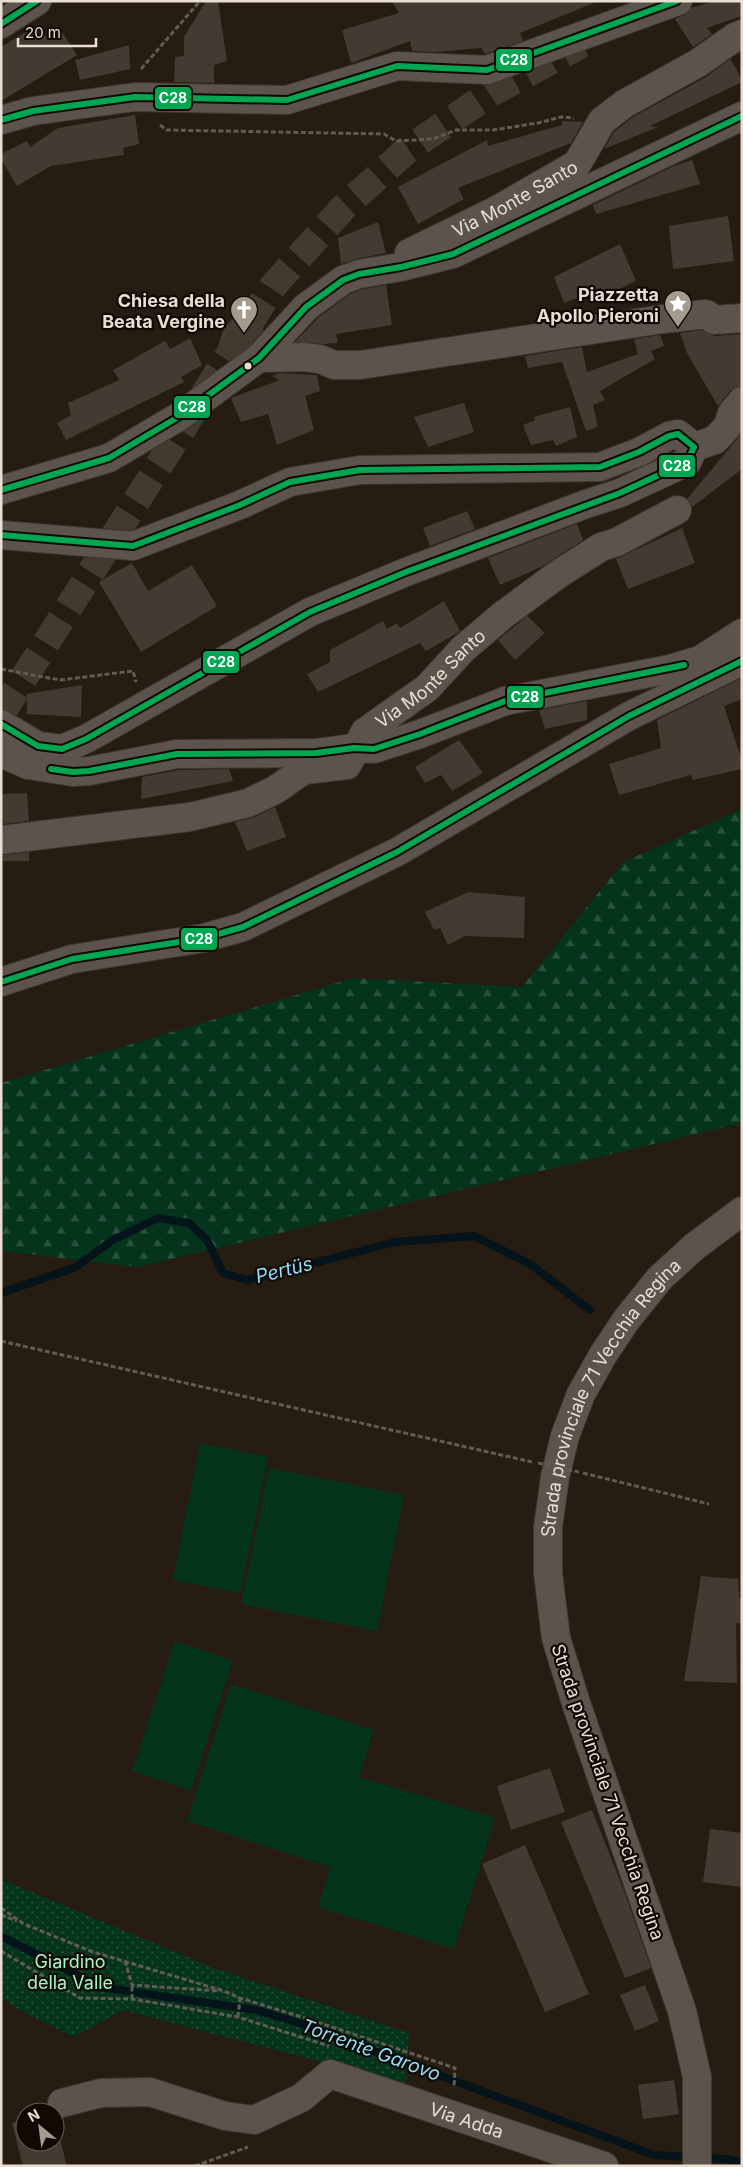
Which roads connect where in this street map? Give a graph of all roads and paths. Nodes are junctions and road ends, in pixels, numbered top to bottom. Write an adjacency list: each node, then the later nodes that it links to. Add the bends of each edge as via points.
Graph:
1 (37, 1): 3 (street)
2 (678, 1): 6 (street, via 487,70 398,66 287,100 136,97 33,111)
3 (1, 24)
4 (742, 34): 7 (street, Via Monte Santo, via 624,104 602,121 577,164 497,210 407,254)
5 (742, 116): 7 (street, via 453,254)
6 (1, 120)
7 (401, 267): 9 (street, via 343,280 306,307)
8 (742, 318): 9 (street, via 714,320 706,314 663,319 360,366 334,365 302,357)
9 (259, 358): 12 (street, via 180,416 109,458)
10 (742, 401): 11 (street, via 732,413 728,426 715,440)
11 (694, 447): 14 (street, via 678,434 600,466 352,471 290,482 133,546); 19 (street, via 687,462 620,493 406,572 310,612 86,739 62,748 38,746)
12 (1, 490)
13 (678, 510): 20 (street, Via Monte Santo, via 601,547 518,604 464,649 427,688 365,732)
14 (1, 535)
15 (742, 633): 20 (street, via 700,660 505,701 374,749)
16 (742, 661): 23 (street, via 629,716 397,852 242,927 204,938 72,959)
17 (1, 669): 18 (path, via 60,680)
18 (132, 671)
19 (1, 724)
20 (354, 748): 21 (street, via 316,753 177,754 73,772 28,765); 22 (street, Via Monte Santo, via 347,765 304,770 276,790 248,803 180,819)
21 (1, 753)
22 (1, 840)
23 (1, 982)
24 (742, 1212): 40 (street, Strada provinciale 71 Vecchia Regina, via 694,1247 660,1278 603,1355 581,1394 565,1436 548,1527 548,1573 556,1638 682,2011 697,2077)
25 (1, 1341): 26 (path, bridge)
26 (709, 1504)
27 (1, 1908): 29 (path)
28 (1, 1915): 29 (path)
29 (22, 1923): 31 (path)
30 (1, 1951): 34 (path, via 80,1998)
31 (124, 1961): 32 (path); 33 (path)
32 (132, 1985): 33 (path); 34 (path)
33 (224, 1991): 35 (path)
34 (132, 1998): 36 (path)
35 (240, 1998): 36 (path); 39 (path, via 454,2068)
36 (238, 2017): 37 (path)
37 (331, 2047)
38 (65, 2102): 39 (street, Via Adda, via 101,2093 150,2092 225,2116 254,2120 301,2098 330,2074)
39 (449, 2114): 41 (street, Via Adda)
40 (697, 2153)
41 (604, 2166)

